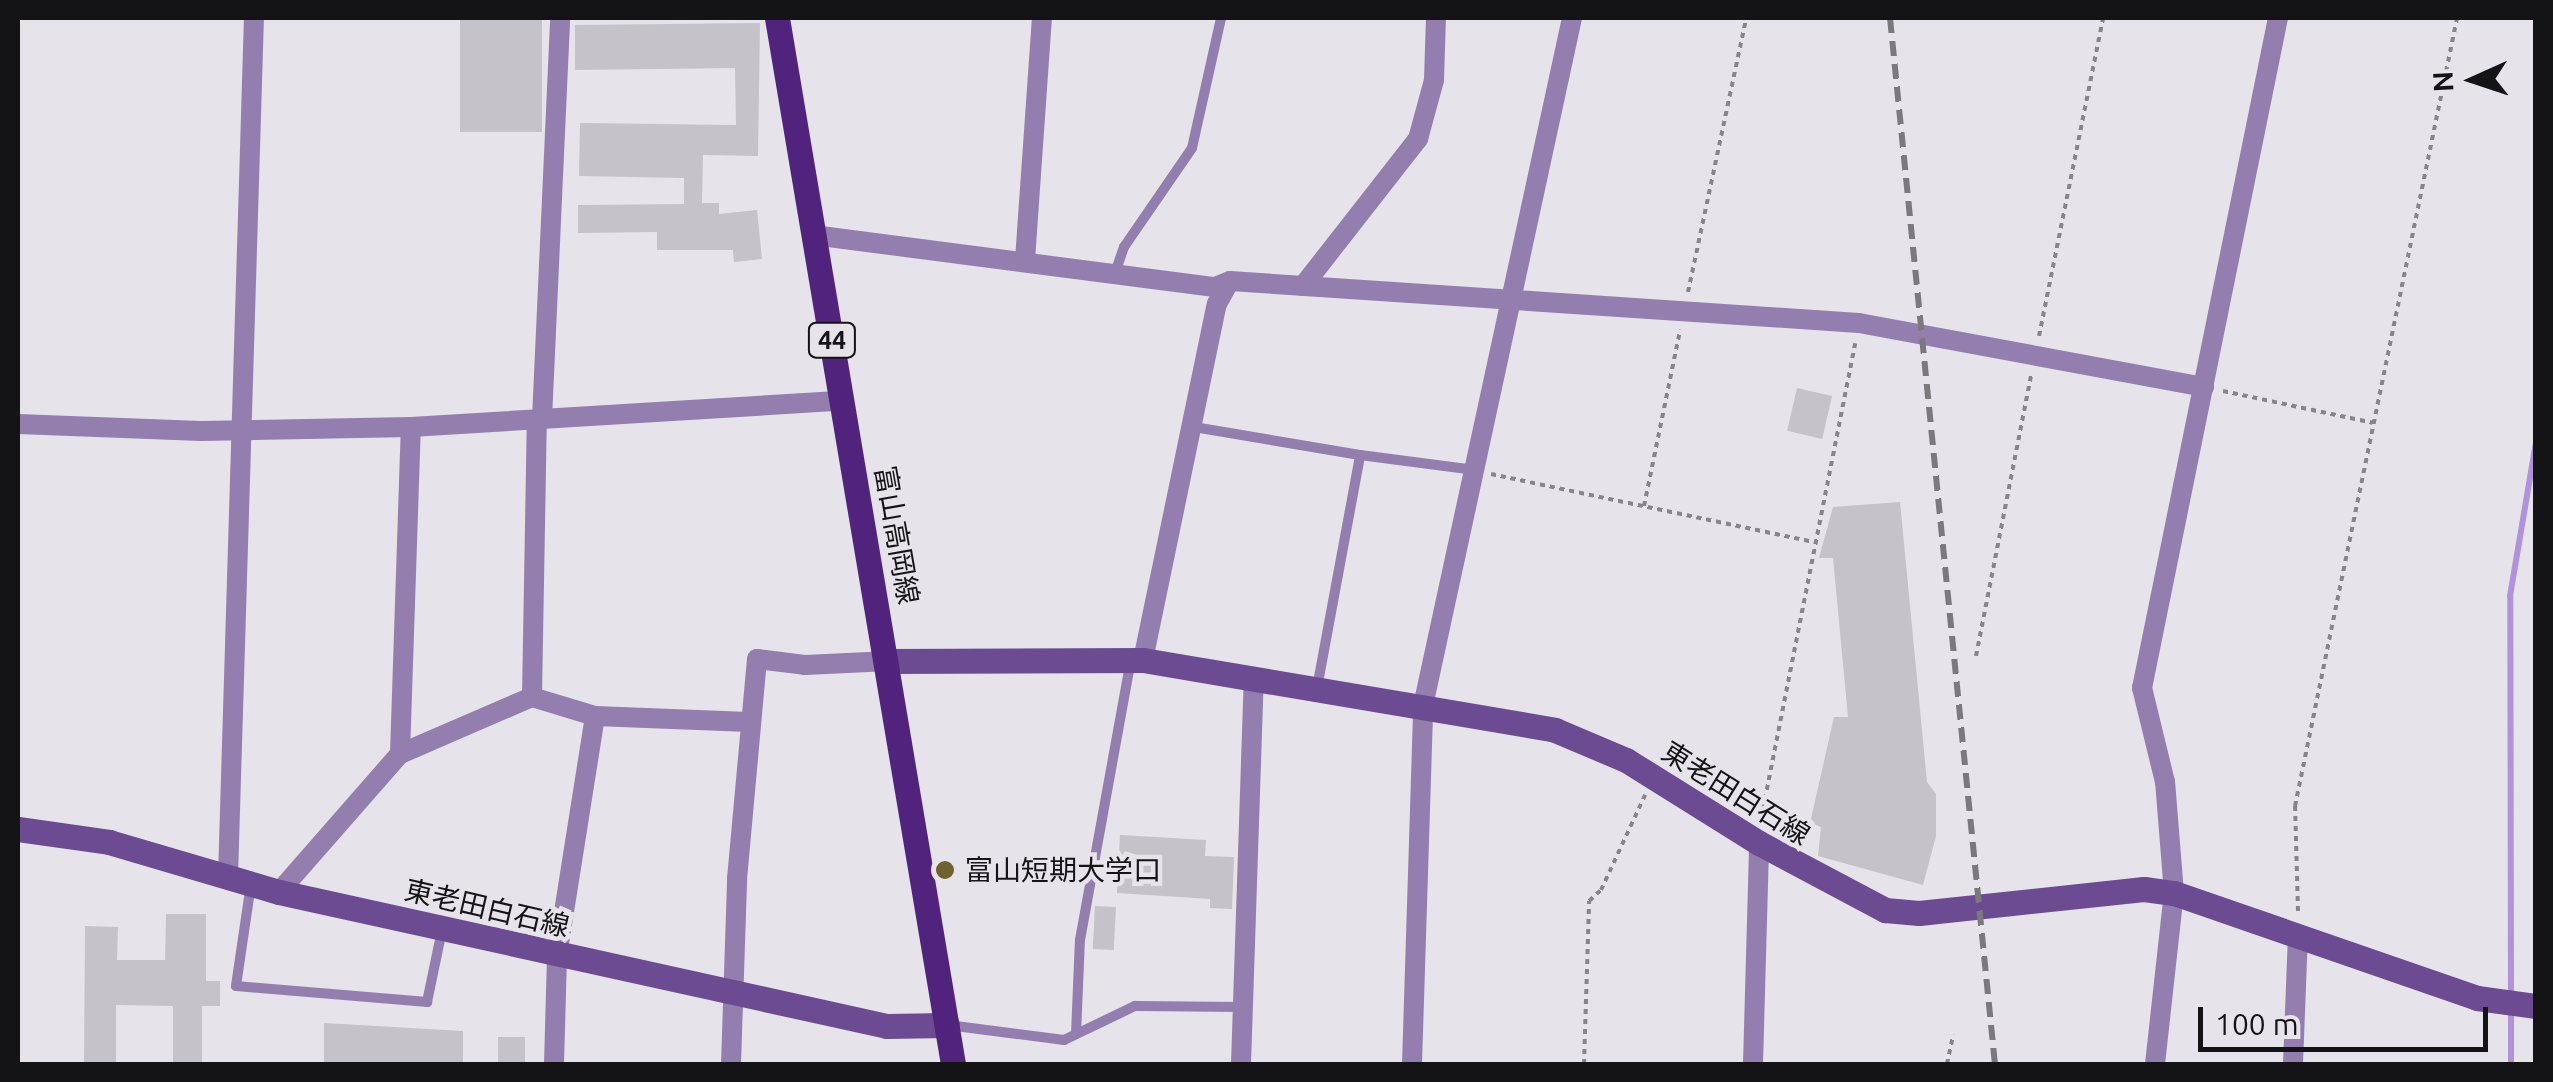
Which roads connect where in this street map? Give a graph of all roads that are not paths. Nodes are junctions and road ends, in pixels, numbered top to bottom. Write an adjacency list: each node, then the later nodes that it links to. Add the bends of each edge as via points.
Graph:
1 (254, 18): 21 (street)
2 (560, 18): 17 (street)
3 (777, 18): 9 (main road, 富山高岡線 / 44)
4 (1042, 18): 10 (street)
5 (1221, 18): 11 (lane, via 1192,148 1124,247)
6 (1436, 18): 13 (street, via 1434,80 1418,139)
7 (1572, 18): 14 (street)
8 (2278, 18): 15 (street)
9 (813, 235): 10 (street); 16 (main road, 富山高岡線 / 44)
10 (1024, 260): 11 (street)
11 (1115, 273): 12 (street, via 1215,288)
12 (1230, 282): 13 (street); 19 (street, via 1217,304)
13 (1303, 286): 14 (street)
14 (1515, 299): 15 (street, via 1858,323); 23 (street)
15 (2204, 387): 37 (street, via 2142,688 2165,782)
16 (842, 401): 17 (street); 25 (main road, 富山高岡線 / 44)
17 (540, 420): 20 (street); 28 (street)
18 (18, 424): 21 (street)
19 (1194, 426): 22 (lane); 24 (street)
20 (410, 427): 21 (street); 32 (street)
21 (242, 430): 35 (street)
22 (1360, 455): 23 (lane); 27 (lane)
23 (1476, 471): 29 (street)
24 (1137, 660): 25 (main road, 東老田白石線); 26 (main road, 東老田白石線); 45 (lane, via 1080,940)
25 (890, 662): 31 (street, via 757,659); 44 (main road, 富山高岡線 / 44)
26 (1254, 679): 27 (main road, 東老田白石線); 43 (street)
27 (1316, 689): 29 (main road, 東老田白石線)
28 (532, 698): 30 (street); 32 (street)
29 (1423, 706): 34 (main road, 東老田白石線, via 1554,730 1653,777); 50 (street)
30 (595, 716): 31 (street); 40 (street)
31 (748, 722): 41 (street)
32 (400, 754): 36 (street)
33 (18, 829): 35 (main road, 東老田白石線, via 109,842)
34 (1758, 844): 37 (main road, 東老田白石線, via 1885,910 1920,913 2144,890); 51 (street)
35 (239, 880): 36 (main road, 東老田白石線); 38 (lane, via 236,986 427,1002)
36 (279, 892): 38 (main road, 東老田白石線)
37 (2174, 893): 39 (main road, 東老田白石線); 52 (street)
38 (442, 929): 40 (main road, 東老田白石線)
39 (2298, 936): 42 (main road, 東老田白石線, via 2477,998); 53 (street)
40 (557, 956): 41 (main road, 東老田白石線); 46 (street)
41 (733, 988): 44 (main road, 東老田白石線, via 886,1026); 47 (street)
42 (2534, 1006)
43 (1243, 1007): 45 (lane, via 1135,1006); 49 (street)
44 (947, 1025): 45 (lane, via 1064,1040); 48 (main road, 富山高岡線 / 44)
45 (1076, 1034)
46 (554, 1064)
47 (731, 1064)
48 (953, 1064)
49 (1241, 1064)
50 (1412, 1064)
51 (1753, 1064)
52 (2155, 1064)
53 (2293, 1064)

